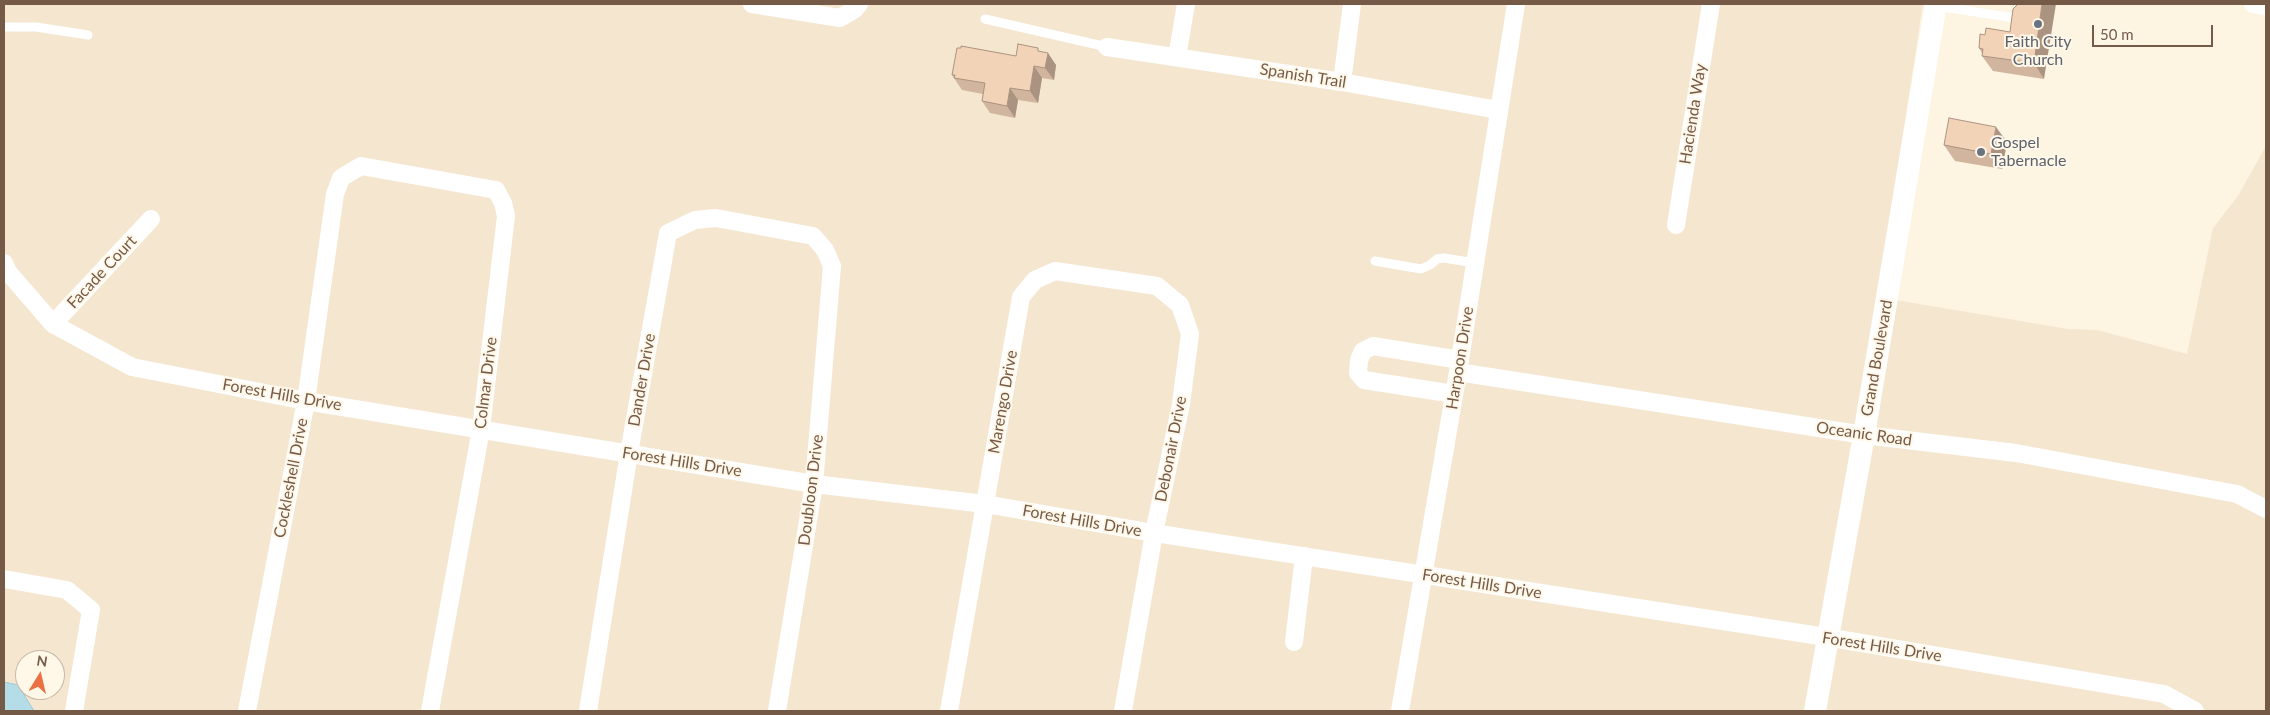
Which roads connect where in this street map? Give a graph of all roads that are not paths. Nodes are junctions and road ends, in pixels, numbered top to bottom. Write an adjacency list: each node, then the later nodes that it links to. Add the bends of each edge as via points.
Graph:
1 (752, 4): 8 (street, via 840,18)
2 (1186, 4): 15 (street)
3 (1352, 4): 16 (street)
4 (1516, 4): 17 (street, Harpoon Drive)
5 (1711, 4): 20 (street, Hacienda Way)
6 (2253, 4): 9 (street)
7 (1936, 5): 11 (lane); 31 (street, Grand Boulevard)
8 (857, 6)
9 (2266, 6)
10 (985, 19): 14 (lane)
11 (2022, 19)
12 (4, 27): 13 (lane, via 36,26)
13 (88, 35)
14 (1107, 47): 15 (street, Spanish Trail)
15 (1177, 57): 16 (street, Spanish Trail)
16 (1342, 82): 17 (street, Spanish Trail)
17 (1498, 110): 22 (street, Harpoon Drive)
18 (362, 166): 29 (street, Cockleshell Drive, via 341,178 335,194); 30 (street, Colmar Drive, via 496,190 503,203 506,216)
19 (151, 219): 25 (street, Facade Court)
20 (1676, 225)
21 (1375, 261): 22 (lane, via 1421,269 1444,258)
22 (1475, 262): 27 (street, Harpoon Drive)
23 (4, 263): 25 (street, Forest Hills Drive, via 8,272)
24 (832, 266): 32 (street, Dander Drive, via 826,250 813,236 716,218 695,220 668,233); 33 (street, Doubloon Drive)
25 (53, 324): 29 (street, Forest Hills Drive, via 132,367)
26 (1190, 334): 34 (street, Marengo Drive, via 1180,305 1157,286 1055,271 1036,280 1021,297); 36 (street, Debonair Drive, via 1180,404)
27 (1459, 366): 28 (street, Harpoon Drive); 28 (street, Oceanic Road, via 1373,346 1363,351 1359,360 1358,373 1364,380); 31 (street, Oceanic Road)
28 (1454, 394): 38 (street, Harpoon Drive)
29 (306, 400): 30 (street, Forest Hills Drive); 43 (street, Cockleshell Drive)
30 (481, 429): 32 (street, Forest Hills Drive); 44 (street, Colmar Drive)
31 (1864, 435): 35 (street, Oceanic Road, via 2016,453 2237,494); 40 (street, Grand Boulevard)
32 (629, 453): 33 (street, Forest Hills Drive); 45 (street, Dander Drive)
33 (814, 484): 34 (street, Forest Hills Drive); 46 (street, Doubloon Drive)
34 (985, 504): 36 (street, Forest Hills Drive); 47 (street, Marengo Drive)
35 (2266, 508)
36 (1154, 533): 37 (street, Forest Hills Drive); 48 (street, Debonair Drive)
37 (1304, 556): 38 (street, Forest Hills Drive); 41 (street)
38 (1422, 575): 40 (street, Forest Hills Drive); 49 (street, Harpoon Drive)
39 (4, 579): 42 (street, via 67,590 91,610)
40 (1826, 637): 50 (street, Grand Boulevard); 51 (street, Forest Hills Drive, via 2164,694)
41 (1294, 642)
42 (74, 711)
43 (247, 711)
44 (430, 711)
45 (588, 711)
46 (777, 711)
47 (949, 711)
48 (1123, 711)
49 (1400, 711)
50 (1815, 711)
51 (2195, 711)

